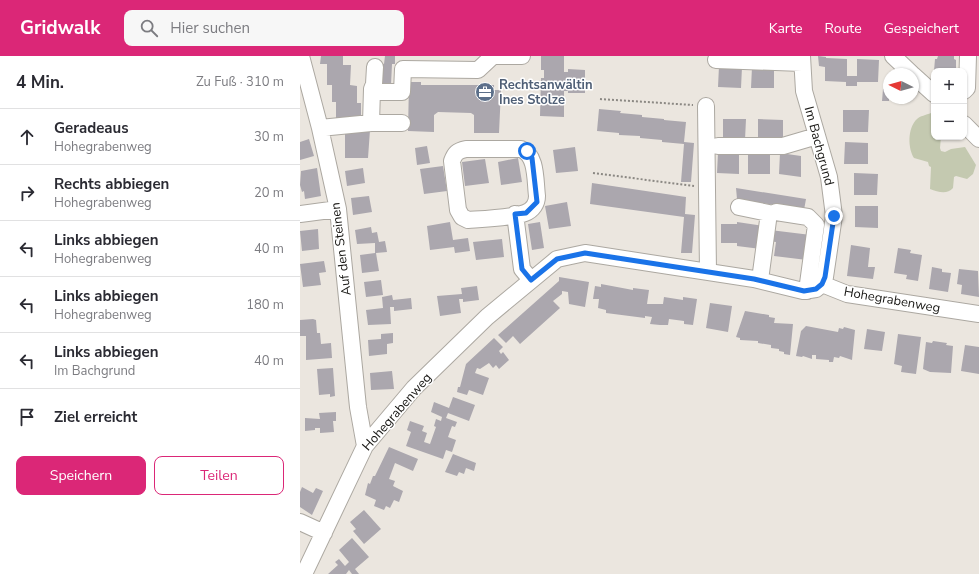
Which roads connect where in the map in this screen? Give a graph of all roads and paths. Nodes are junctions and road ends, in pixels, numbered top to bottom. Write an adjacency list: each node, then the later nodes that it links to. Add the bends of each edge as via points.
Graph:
1 (301, 56): 19 (street, Auf den Steinen)
2 (493, 56): 6 (street); 13 (street, via 478,70 403,70 402,92)
3 (893, 56): 9 (street)
4 (968, 56): 11 (street)
5 (802, 59): 7 (street); 20 (street, Im Bachgrund, via 804,91)
6 (522, 60)
7 (716, 60)
8 (376, 62): 16 (street)
9 (906, 68)
10 (919, 80): 12 (street)
11 (967, 88)
12 (931, 91)
13 (379, 92)
14 (600, 99): 15 (path)
15 (706, 106): 24 (street)
16 (371, 123): 17 (street); 19 (street)
17 (402, 123)
18 (967, 127): 21 (street)
19 (320, 128): 26 (street, Auf den Steinen)
20 (817, 136): 22 (street, via 783,146); 33 (street, Im Bachgrund, via 829,177 834,216)
21 (979, 139)
22 (718, 146)
23 (593, 173): 24 (path)
24 (707, 188): 30 (street)
25 (739, 207): 32 (street, via 769,213)
26 (338, 209): 28 (street); 36 (street, Auf den Steinen, via 358,407)
27 (776, 212): 34 (street, via 808,217 816,225)
28 (300, 214)
29 (515, 214): 29 (street, via 526,213 537,202 532,158 527,151 466,149 454,154 452,161 458,210 462,217 468,220); 31 (street, via 522,269)
30 (708, 272): 31 (street, Hohegrabenweg, via 585,253 557,259); 32 (street, Hohegrabenweg)
31 (531, 280): 36 (street, Hohegrabenweg, via 487,317 414,388)
32 (760, 280): 34 (street, Hohegrabenweg)
33 (822, 284): 34 (street, via 816,289); 35 (street, Hohegrabenweg, via 847,294)
34 (807, 290)
35 (979, 314)
36 (365, 446): 38 (street, Hohegrabenweg)
37 (300, 522): 38 (street)
38 (324, 533): 39 (street, Hohegrabenweg)
39 (304, 574)

